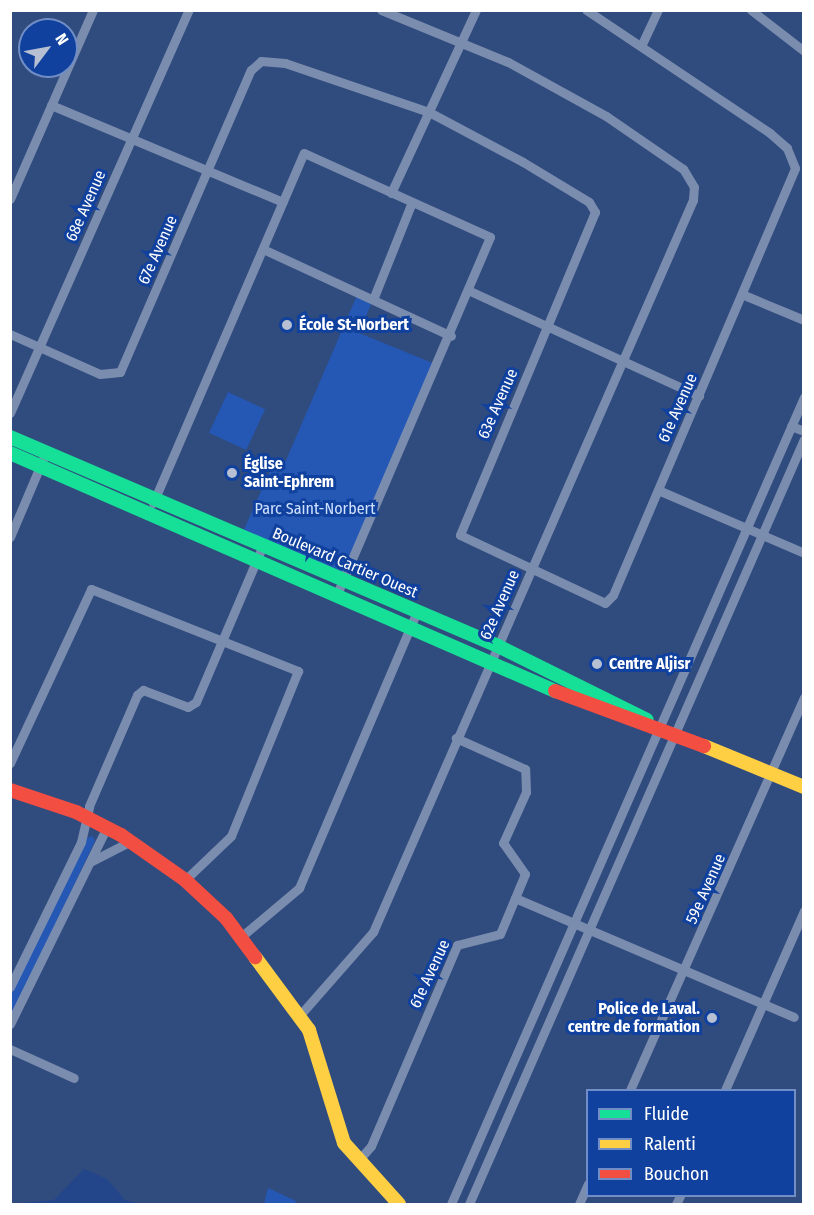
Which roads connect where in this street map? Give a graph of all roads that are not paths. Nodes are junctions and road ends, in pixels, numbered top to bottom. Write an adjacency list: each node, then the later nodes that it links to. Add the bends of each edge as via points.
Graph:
1 (93, 10): 11 (street)
2 (189, 10): 13 (street, 68e Avenue)
3 (381, 10): 8 (street)
4 (476, 10): 8 (street)
5 (586, 10): 9 (street)
6 (658, 10): 9 (street)
7 (751, 10): 10 (street)
8 (461, 42): 12 (street); 28 (street, 62e Avenue, via 606,116 683,169 694,187 693,200)
9 (642, 44): 21 (street, 61e Avenue, via 788,148 794,158 792,179 750,265)
10 (804, 51)
11 (51, 105): 13 (street); 16 (street)
12 (429, 112): 14 (street, 67e Avenue, via 285,63 261,61 251,70); 15 (street); 24 (street, 63e Avenue, via 523,162 589,202 595,212)
13 (132, 139): 14 (street); 27 (street, 68e Avenue)
14 (208, 171): 17 (street); 27 (street, 67e Avenue, via 120,372 100,374)
15 (392, 193): 17 (street, via 304,153); 18 (street)
16 (10, 199)
17 (283, 202): 19 (street)
18 (412, 202): 20 (street, via 490,237); 22 (street)
19 (262, 249): 22 (street); 40 (street)
20 (470, 291): 24 (street); 26 (street)
21 (744, 295): 23 (street); 29 (street, 61e Avenue)
22 (374, 297): 26 (street)
23 (804, 320)
24 (549, 327): 28 (street); 48 (street, 63e Avenue, via 460,526 466,539)
25 (10, 334): 27 (street)
26 (451, 336): 49 (street)
27 (39, 347): 31 (street, 68e Avenue)
28 (624, 361): 29 (street); 48 (street, 62e Avenue)
29 (699, 396): 39 (street, 61e Avenue)
30 (804, 396): 32 (street)
31 (10, 413)
32 (791, 426): 33 (street); 42 (street)
33 (804, 430)
34 (10, 437): 36 (street, Boulevard Cartier Ouest)
35 (804, 439): 43 (street)
36 (46, 452): 38 (street); 40 (street, Boulevard Cartier Ouest)
37 (10, 453): 38 (street, Boulevard Cartier Ouest)
38 (40, 466): 41 (street, Boulevard Cartier Ouest); 44 (street)
39 (658, 490): 42 (street); 48 (street, 61e Avenue, via 604,603)
40 (155, 499): 41 (street); 45 (street, Boulevard Cartier Ouest)
41 (149, 513): 47 (street, Boulevard Cartier Ouest)
42 (747, 528): 43 (street); 53 (street)
43 (762, 535): 46 (street); 54 (street)
44 (10, 537)
45 (263, 545): 47 (street); 49 (street, Boulevard Cartier Ouest)
46 (804, 553)
47 (257, 559): 50 (street, Boulevard Cartier Ouest); 55 (street)
48 (531, 571): 56 (street, 62e Avenue)
49 (343, 580): 50 (street); 51 (street, Boulevard Cartier Ouest)
50 (337, 594): 52 (street, Boulevard Cartier Ouest)
51 (417, 612): 52 (street); 56 (street, Boulevard Cartier Ouest)
52 (410, 625): 57 (street, Boulevard Cartier Ouest); 77 (street, via 299,888)
53 (706, 625): 54 (street); 59 (street)
54 (720, 631): 60 (street)
55 (225, 639): 62 (street, via 91,589); 67 (street, via 196,702 188,707 143,690 136,694); 72 (street, via 298,671 231,836)
56 (498, 646): 57 (street, 62e Avenue); 59 (street, Boulevard Cartier Ouest, via 615,700)
57 (492, 660): 59 (street, Boulevard Cartier Ouest, via 610,715); 61 (street, 62e Avenue)
58 (804, 698): 63 (street, 59e Avenue)
59 (661, 728): 60 (street, Boulevard Cartier Ouest); 66 (street)
60 (675, 734): 63 (street, Boulevard Cartier Ouest); 68 (street)
61 (456, 738): 73 (street, 61e Avenue, via 525,769 528,777 503,843 525,874); 82 (street, 62e Avenue, via 373,932)
62 (10, 763)
63 (771, 773): 64 (street, Boulevard Cartier Ouest); 78 (street, 59e Avenue)
64 (804, 787)
65 (10, 790): 67 (street)
66 (625, 811): 68 (street); 75 (street)
67 (85, 816): 69 (street); 79 (street, via 81,842)
68 (639, 816): 76 (street)
69 (107, 827): 70 (street); 71 (street)
70 (130, 841): 71 (street); 72 (street)
71 (88, 863): 85 (street)
72 (185, 880): 77 (street)
73 (515, 898): 75 (street); 92 (street, 61e Avenue, via 500,934 457,945 371,1146)
74 (804, 911): 80 (street)
75 (575, 924): 76 (street); 81 (street)
76 (589, 930): 78 (street); 83 (street)
77 (242, 936): 82 (street)
78 (686, 971): 80 (street); 88 (street, 59e Avenue)
79 (10, 987)
80 (763, 1004): 84 (street); 89 (street)
81 (537, 1010): 83 (street); 90 (street)
82 (300, 1015): 92 (street, via 316,1049 338,1130)
83 (551, 1016): 91 (street)
84 (794, 1017)
85 (10, 1024)
86 (10, 1049): 87 (street)
87 (74, 1078)
88 (630, 1089)
89 (725, 1089)
90 (493, 1110): 91 (street); 95 (street)
91 (507, 1118): 96 (street)
92 (358, 1161): 94 (street)
93 (586, 1188): 97 (street)
94 (395, 1201)
95 (451, 1204)
96 (469, 1204)
97 (579, 1204)

